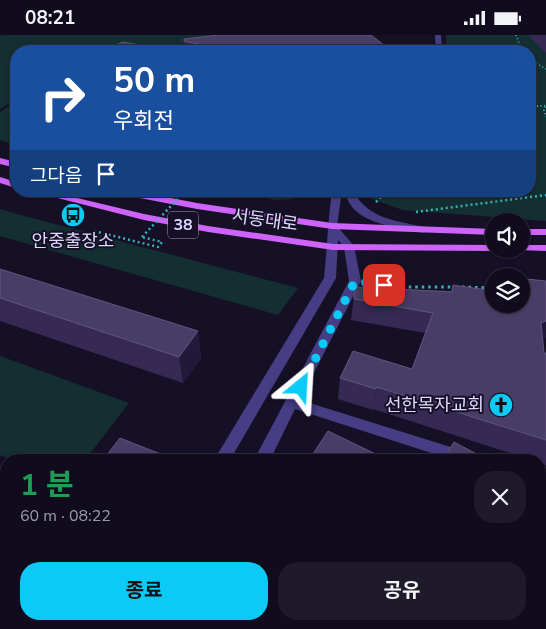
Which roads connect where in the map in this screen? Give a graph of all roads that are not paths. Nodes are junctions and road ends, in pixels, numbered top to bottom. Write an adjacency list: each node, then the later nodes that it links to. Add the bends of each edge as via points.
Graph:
1 (60, 197): 11 (main road, 서동대로 / 38, via 208,229)
2 (150, 197): 5 (main road, 서동대로 / 38)
3 (336, 197): 5 (street)
4 (352, 197): 6 (street, via 362,211)
5 (332, 226): 6 (main road, 서동대로 / 38); 10 (street); 11 (street)
6 (424, 230): 7 (main road, 서동대로 / 38)
7 (485, 232)
8 (530, 232): 9 (main road)
9 (546, 232)
10 (349, 246): 11 (main road, 서동대로 / 38); 13 (main road, 서동대로 / 38); 15 (street, via 355,281)
11 (333, 247): 16 (street, via 330,278)
12 (546, 247): 14 (main road)
13 (485, 248)
14 (530, 248)
15 (293, 403): 17 (street); 18 (street)
16 (226, 454)
17 (265, 454)
18 (454, 454)

